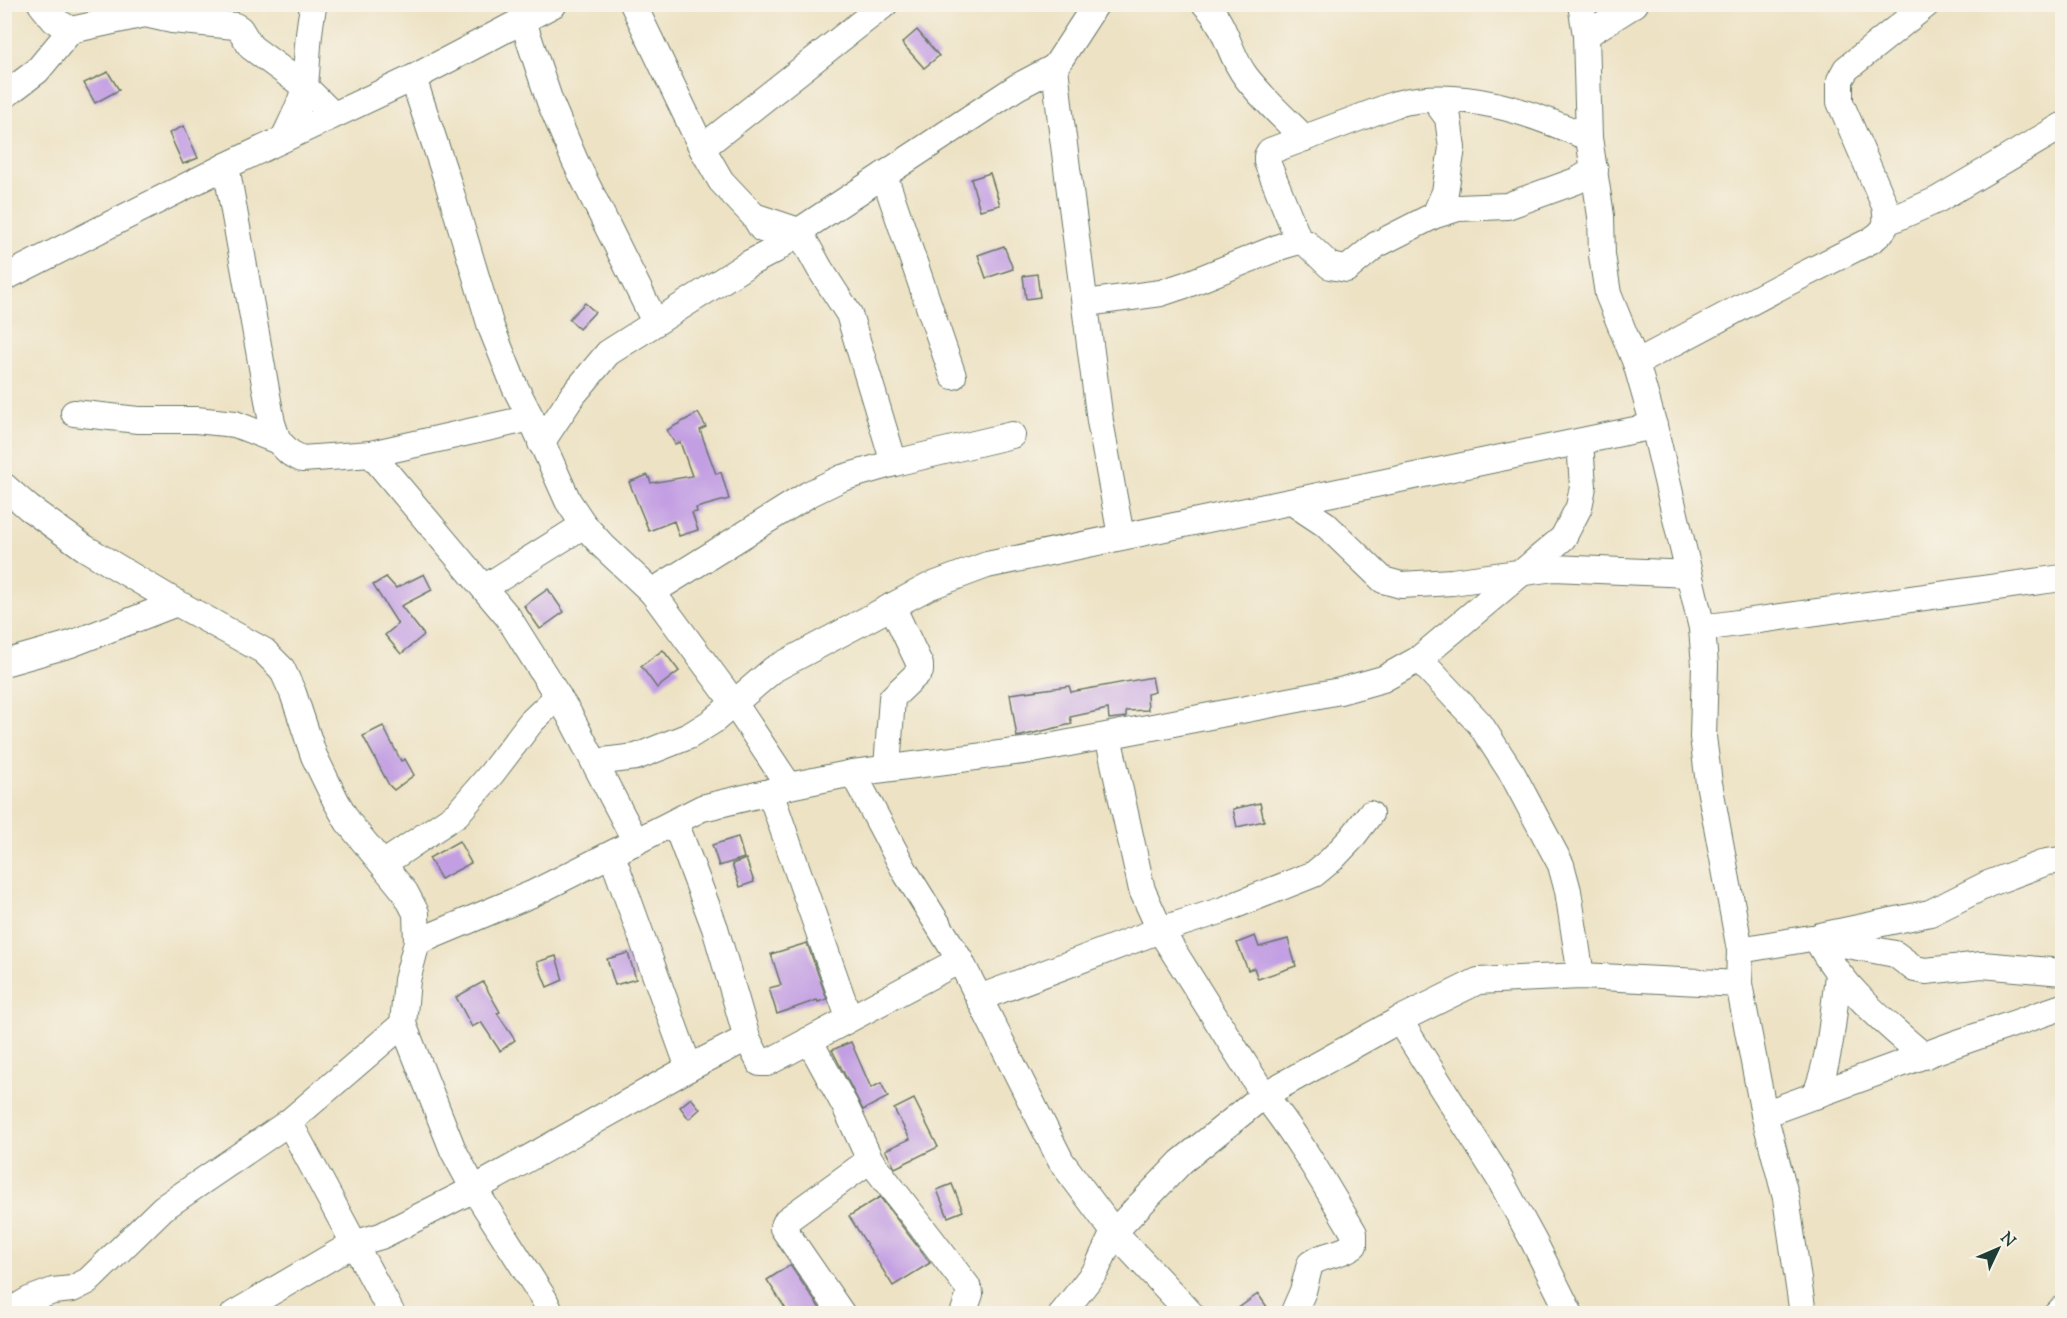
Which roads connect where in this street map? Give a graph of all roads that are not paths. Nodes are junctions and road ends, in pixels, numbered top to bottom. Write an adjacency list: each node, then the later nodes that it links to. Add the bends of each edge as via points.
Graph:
1 (41, 4): 12 (street, via 54,20)
2 (314, 4): 16 (street)
3 (554, 4): 11 (street)
4 (633, 4): 24 (street)
5 (885, 4): 24 (street)
6 (1096, 4): 14 (street)
7 (1205, 4): 22 (street, via 1217,16 1246,77)
8 (1581, 4): 13 (street)
9 (1635, 4): 13 (street)
10 (1927, 4): 30 (street, via 1846,69 1838,90 1880,190)
11 (523, 21): 15 (street); 36 (street, via 575,161)
12 (71, 30): 16 (street, via 145,14 236,26 251,47); 17 (street, via 37,71)
13 (1586, 35): 23 (street)
14 (1055, 68): 27 (street, via 1017,87); 35 (street)
15 (413, 78): 19 (street); 40 (street, via 491,327)
16 (304, 86): 19 (street); 21 (street)
17 (4, 96)
18 (1434, 99): 22 (street, via 1396,104); 23 (street, via 1487,104 1531,114); 28 (street, via 1448,118 1452,148 1445,192)
19 (333, 115): 21 (street)
20 (2062, 126): 30 (street, via 1937,200)
21 (284, 138): 25 (street)
22 (1304, 138): 32 (street, via 1267,156)
23 (1589, 138): 26 (street)
24 (702, 148): 29 (street, via 721,181)
25 (226, 166): 34 (street); 43 (street)
26 (1595, 170): 28 (street, via 1507,206 1458,208); 37 (street, via 1608,294)
27 (884, 175): 31 (street); 38 (street)
28 (1435, 215): 32 (street, via 1376,245 1347,269 1330,266 1306,243)
29 (754, 216): 31 (street); 33 (street)
30 (1887, 222): 37 (street, via 1870,241)
31 (799, 231): 33 (street); 47 (street, via 849,314)
32 (1299, 242): 35 (street, via 1161,292)
33 (775, 250): 36 (street)
34 (4, 278)
35 (1086, 303): 53 (street, via 1100,421)
36 (655, 322): 44 (street, via 608,353)
37 (1636, 363): 41 (street)
38 (953, 376)
39 (74, 413): 43 (street, via 236,424)
40 (531, 418): 44 (street); 46 (street)
41 (1654, 426): 45 (street); 55 (street)
42 (1012, 435): 47 (street)
43 (278, 441): 46 (street, via 302,459)
44 (541, 442): 52 (street, via 568,501)
45 (1580, 442): 49 (street); 54 (street, via 1583,487 1569,528 1563,538)
46 (371, 454): 57 (street)
47 (894, 463): 58 (street, via 842,478 809,494)
48 (4, 486): 59 (street, via 85,548)
49 (1339, 492): 50 (street); 51 (street)
50 (1292, 502): 51 (street); 53 (street)
51 (1325, 524): 54 (street, via 1383,580 1401,585)
52 (584, 525): 57 (street); 58 (street)
53 (1121, 536): 60 (street, via 987,565 928,587)
54 (1521, 574): 55 (street, via 1554,568 1588,568); 62 (street)
55 (1689, 574): 61 (street)
56 (2062, 578): 61 (street)
57 (484, 588): 64 (street, via 508,617)
58 (652, 592): 65 (street)
59 (177, 603): 63 (street, via 71,644); 76 (street, via 264,651 282,669 314,756 336,801)
60 (892, 606): 65 (street, via 774,669); 68 (street, via 920,671 892,698)
61 (1702, 628): 80 (street, via 1703,737)
62 (1419, 659): 66 (street, via 1383,679 1340,691); 84 (street, via 1480,724 1561,865)
63 (4, 663)
64 (558, 696): 67 (street); 76 (street, via 531,722 457,813)
65 (734, 703): 67 (street, via 689,736 636,757); 70 (street)
66 (1108, 736): 68 (street); 77 (street, via 1142,890)
67 (595, 762): 73 (street)
68 (887, 768): 69 (street)
69 (853, 773): 70 (street); 81 (street, via 906,873)
70 (779, 789): 72 (street, via 702,808); 88 (street)
71 (1371, 814): 77 (street, via 1352,839 1314,874)
72 (675, 822): 73 (street); 91 (street, via 716,928)
73 (636, 842): 74 (street)
74 (612, 855): 79 (street, via 532,894); 94 (street)
75 (2062, 860): 78 (street, via 1988,884 1929,913)
76 (383, 864): 79 (street, via 416,913)
77 (1160, 930): 86 (street); 95 (street)
78 (1814, 939): 80 (street); 82 (street, via 1895,954 1915,969 1926,971 1982,965); 83 (street)
79 (417, 942): 90 (street, via 407,980)
80 (1740, 950): 85 (street)
81 (960, 960): 86 (street); 88 (street)
82 (2062, 972)
83 (1838, 975): 93 (street); 96 (street, via 1828,1054)
84 (1581, 976): 85 (street); 89 (street, via 1478,981)
85 (1739, 984): 97 (street)
86 (979, 998): 101 (street, via 1061,1161)
87 (2062, 1007): 93 (street)
88 (849, 1018): 92 (street)
89 (1399, 1020): 95 (street); 114 (street, via 1499,1178)
90 (403, 1024): 98 (street); 100 (street, via 453,1150)
91 (747, 1038): 92 (street, via 758,1062 763,1064); 94 (street)
92 (809, 1040): 99 (street)
93 (1924, 1056): 96 (street)
94 (689, 1068): 100 (street)
95 (1264, 1095): 101 (street, via 1181,1162); 113 (street, via 1354,1233 1354,1245 1346,1252 1317,1258 1310,1264)
96 (1815, 1096): 97 (street)
97 (1764, 1114): 104 (street, via 1786,1198)
98 (289, 1122): 102 (street); 105 (street, via 164,1209 88,1281 29,1300)
99 (870, 1160): 109 (street, via 787,1220 783,1228); 110 (street, via 967,1286 970,1294)
100 (474, 1189): 102 (street, via 381,1236); 108 (street)
101 (1114, 1232): 111 (street, via 1096,1270); 112 (street)
102 (353, 1244): 106 (street); 107 (street)
103 (2062, 1309): 115 (street)
104 (1804, 1313)
105 (5, 1314)
106 (234, 1314)
107 (392, 1314)
108 (551, 1314)
109 (842, 1314)
110 (963, 1314)
111 (1062, 1314)
112 (1191, 1314)
113 (1293, 1314)
114 (1570, 1314)
115 (2058, 1314)

